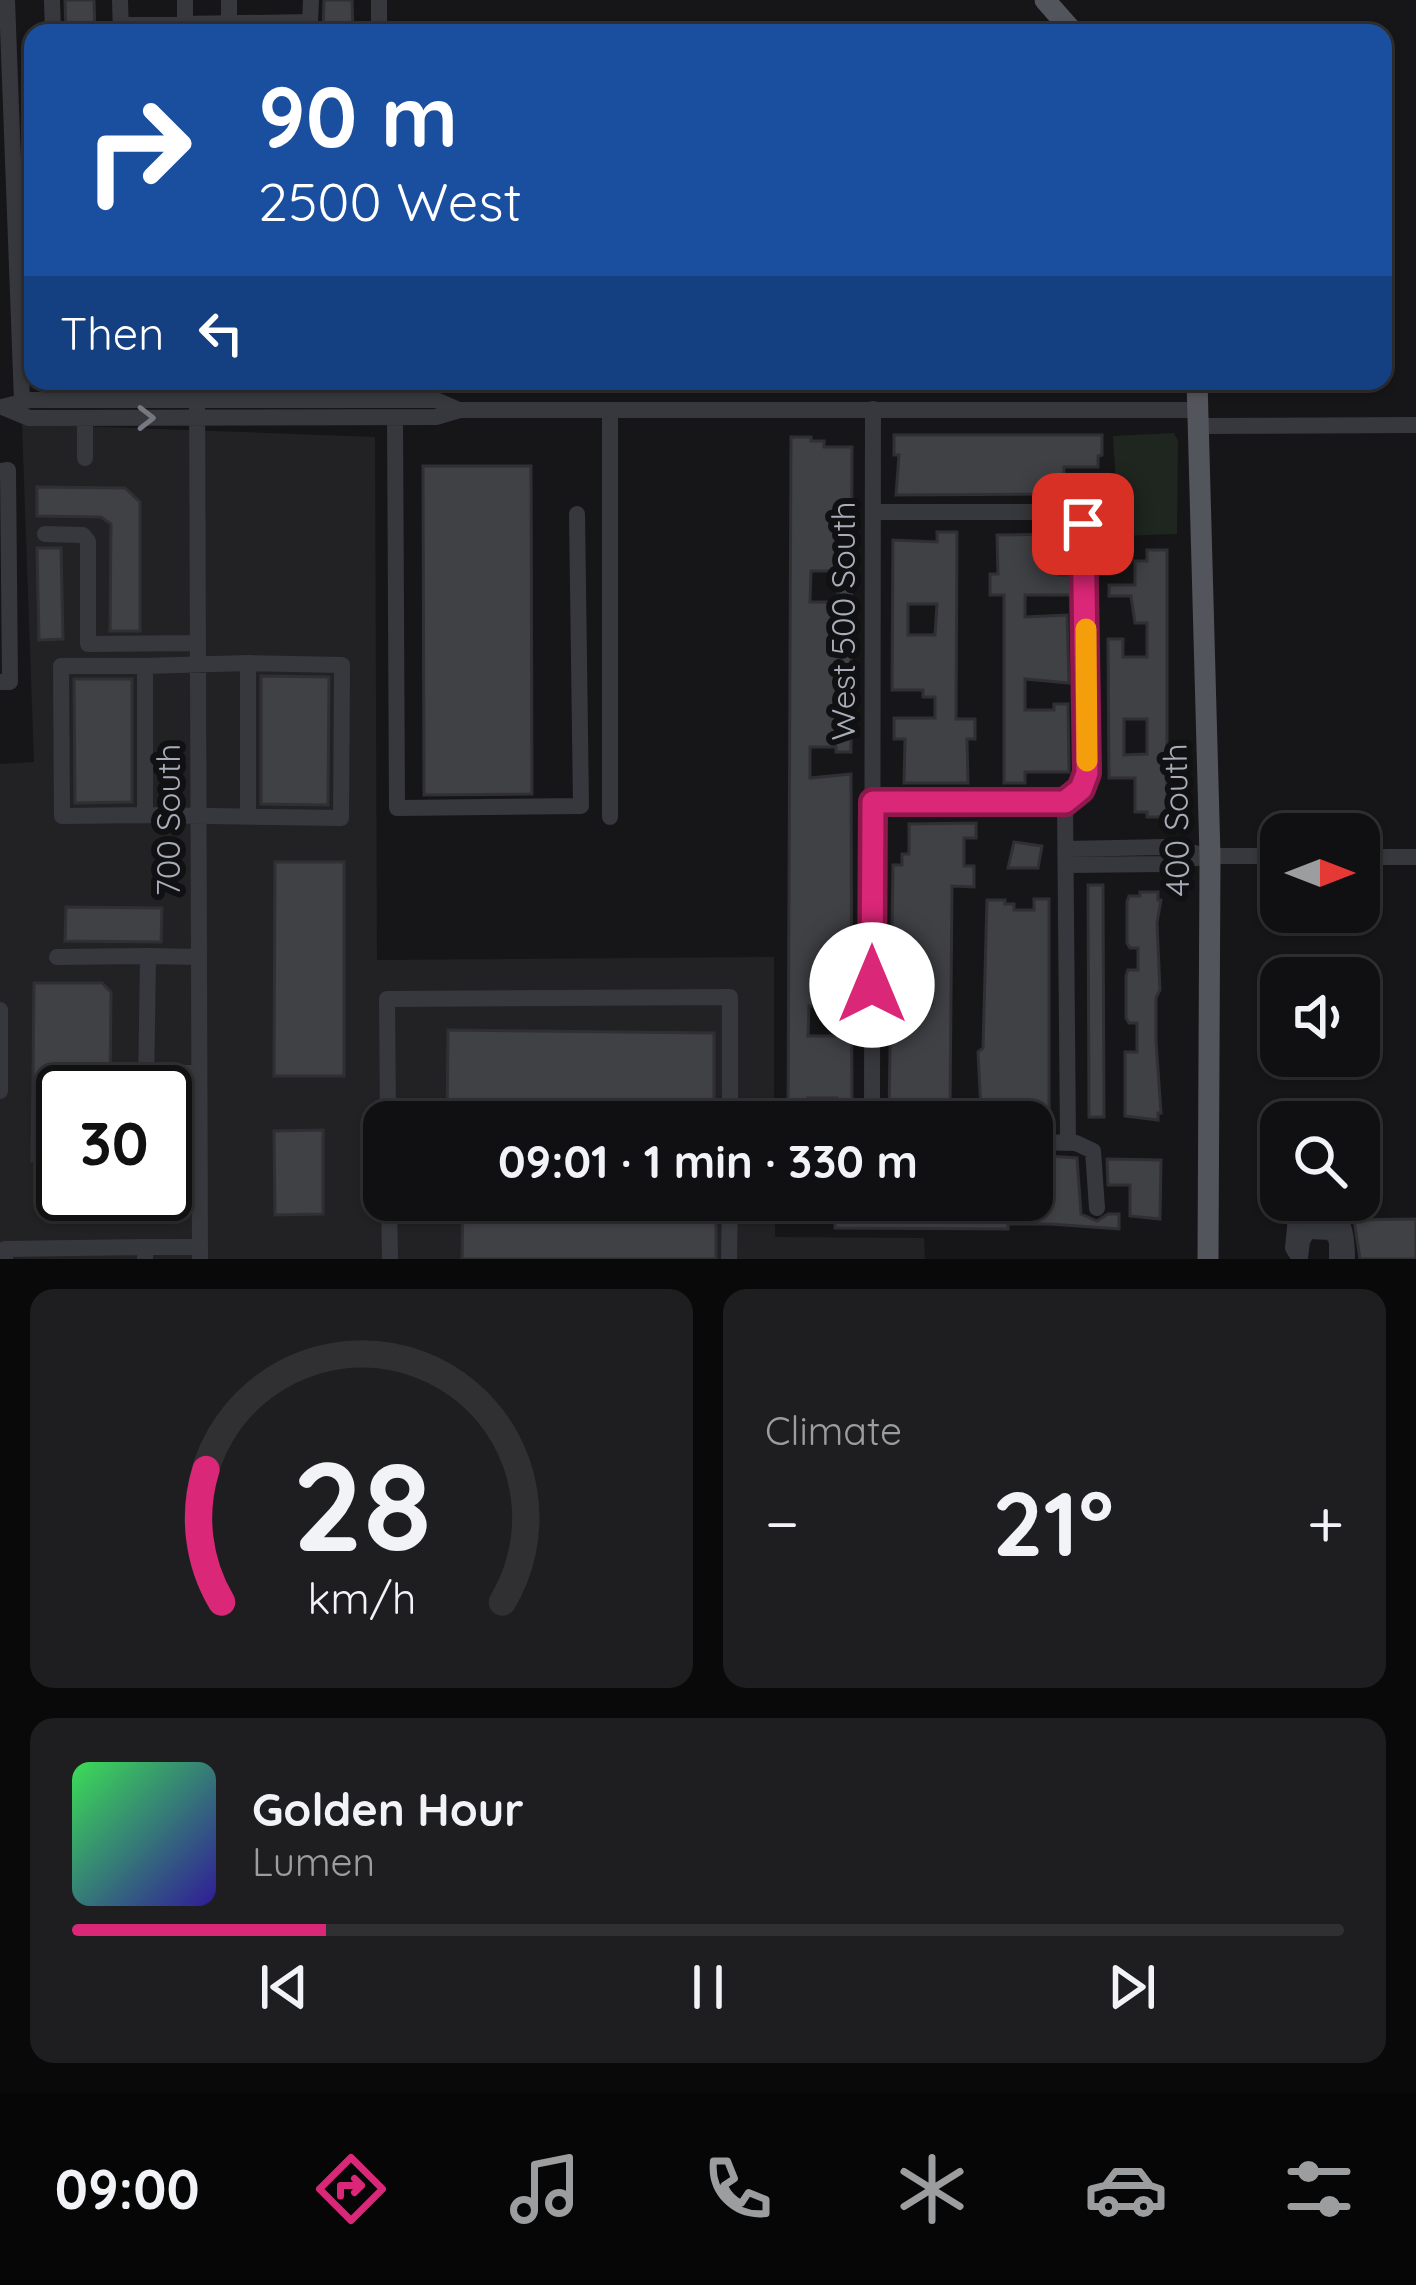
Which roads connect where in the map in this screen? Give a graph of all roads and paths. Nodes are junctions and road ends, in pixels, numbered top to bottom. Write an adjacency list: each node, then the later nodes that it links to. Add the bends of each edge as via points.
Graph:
1 (185, 0): 6 (street)
2 (229, 0): 5 (street)
3 (1045, 0): 9 (main road)
4 (5, 12): 10 (street)
5 (229, 22): 6 (street); 8 (street)
6 (185, 23): 7 (street)
7 (174, 24)
8 (261, 24)
9 (1066, 24)
10 (8, 182): 11 (street)
11 (9, 259): 13 (street)
12 (0, 356): 13 (street)
13 (21, 356): 14 (street)
14 (24, 381)
15 (25, 390): 19 (street)
16 (1197, 390): 26 (main road, 400 South)
17 (379, 391): 18 (street); 22 (street)
18 (197, 400): 19 (street); 24 (street, one-way to 18); 25 (street); 33 (street, 700 South)
19 (27, 406): 20 (street); 24 (street)
20 (1, 407)
21 (873, 409): 23 (street); 26 (street); 30 (street, West 500 South)
22 (460, 410): 23 (street); 25 (street)
23 (610, 411): 43 (street)
24 (85, 418): 28 (street)
25 (395, 418): 31 (street, via 398,808 581,806)
26 (1199, 418): 27 (street); 44 (main road, 400 South)
27 (1416, 425)
28 (85, 458)
29 (0, 470): 37 (street, via 8,470 10,658 10,682)
30 (874, 512): 38 (street, West 500 South); 39 (street, via 1068,512 1081,519 1087,773)
31 (577, 514)
32 (45, 534): 33 (street, via 88,542 88,644)
33 (198, 643): 35 (street, 700 South)
34 (248, 663): 35 (street); 42 (street); 42 (street, via 342,664 342,686 341,818)
35 (198, 665): 36 (street); 41 (street, 700 South)
36 (145, 666): 40 (street); 40 (street, via 61,666 61,688 62,816)
37 (0, 682)
38 (873, 802): 39 (street); 59 (street, West 500 South)
39 (1065, 802): 46 (street)
40 (146, 815): 41 (street)
41 (199, 815): 42 (street); 51 (street, 700 South)
42 (248, 817)
43 (610, 817)
44 (1210, 856): 45 (street); 46 (street, via 1164,847); 72 (main road, 400 South)
45 (1260, 856)
46 (1067, 857): 61 (street)
47 (1380, 857): 48 (street)
48 (1416, 857)
49 (148, 956): 50 (street); 51 (street); 53 (street)
50 (57, 957)
51 (199, 957): 54 (street, 700 South)
52 (0, 1010): 56 (street)
53 (146, 1065)
54 (199, 1073): 55 (street); 63 (street, 700 South)
55 (192, 1074)
56 (0, 1091)
57 (388, 1101): 58 (street, via 387,999 730,998)
58 (730, 1101)
59 (872, 1101)
60 (1053, 1142): 61 (street)
61 (1068, 1142): 64 (street, via 1095,1155)
62 (192, 1157): 63 (street)
63 (200, 1157): 68 (street, 700 South)
64 (1097, 1208)
65 (389, 1221): 70 (street)
66 (730, 1221): 71 (street)
67 (145, 1253): 68 (street); 69 (street, via 5,1249)
68 (200, 1253)
69 (5, 1259)
70 (390, 1259)
71 (729, 1259)
72 (1208, 1259)
73 (1300, 1259): 74 (street, via 1308,1232 1332,1232); 75 (street, via 1293,1249 1296,1217 1331,1212 1347,1227)
74 (1337, 1259)
75 (1347, 1259)

